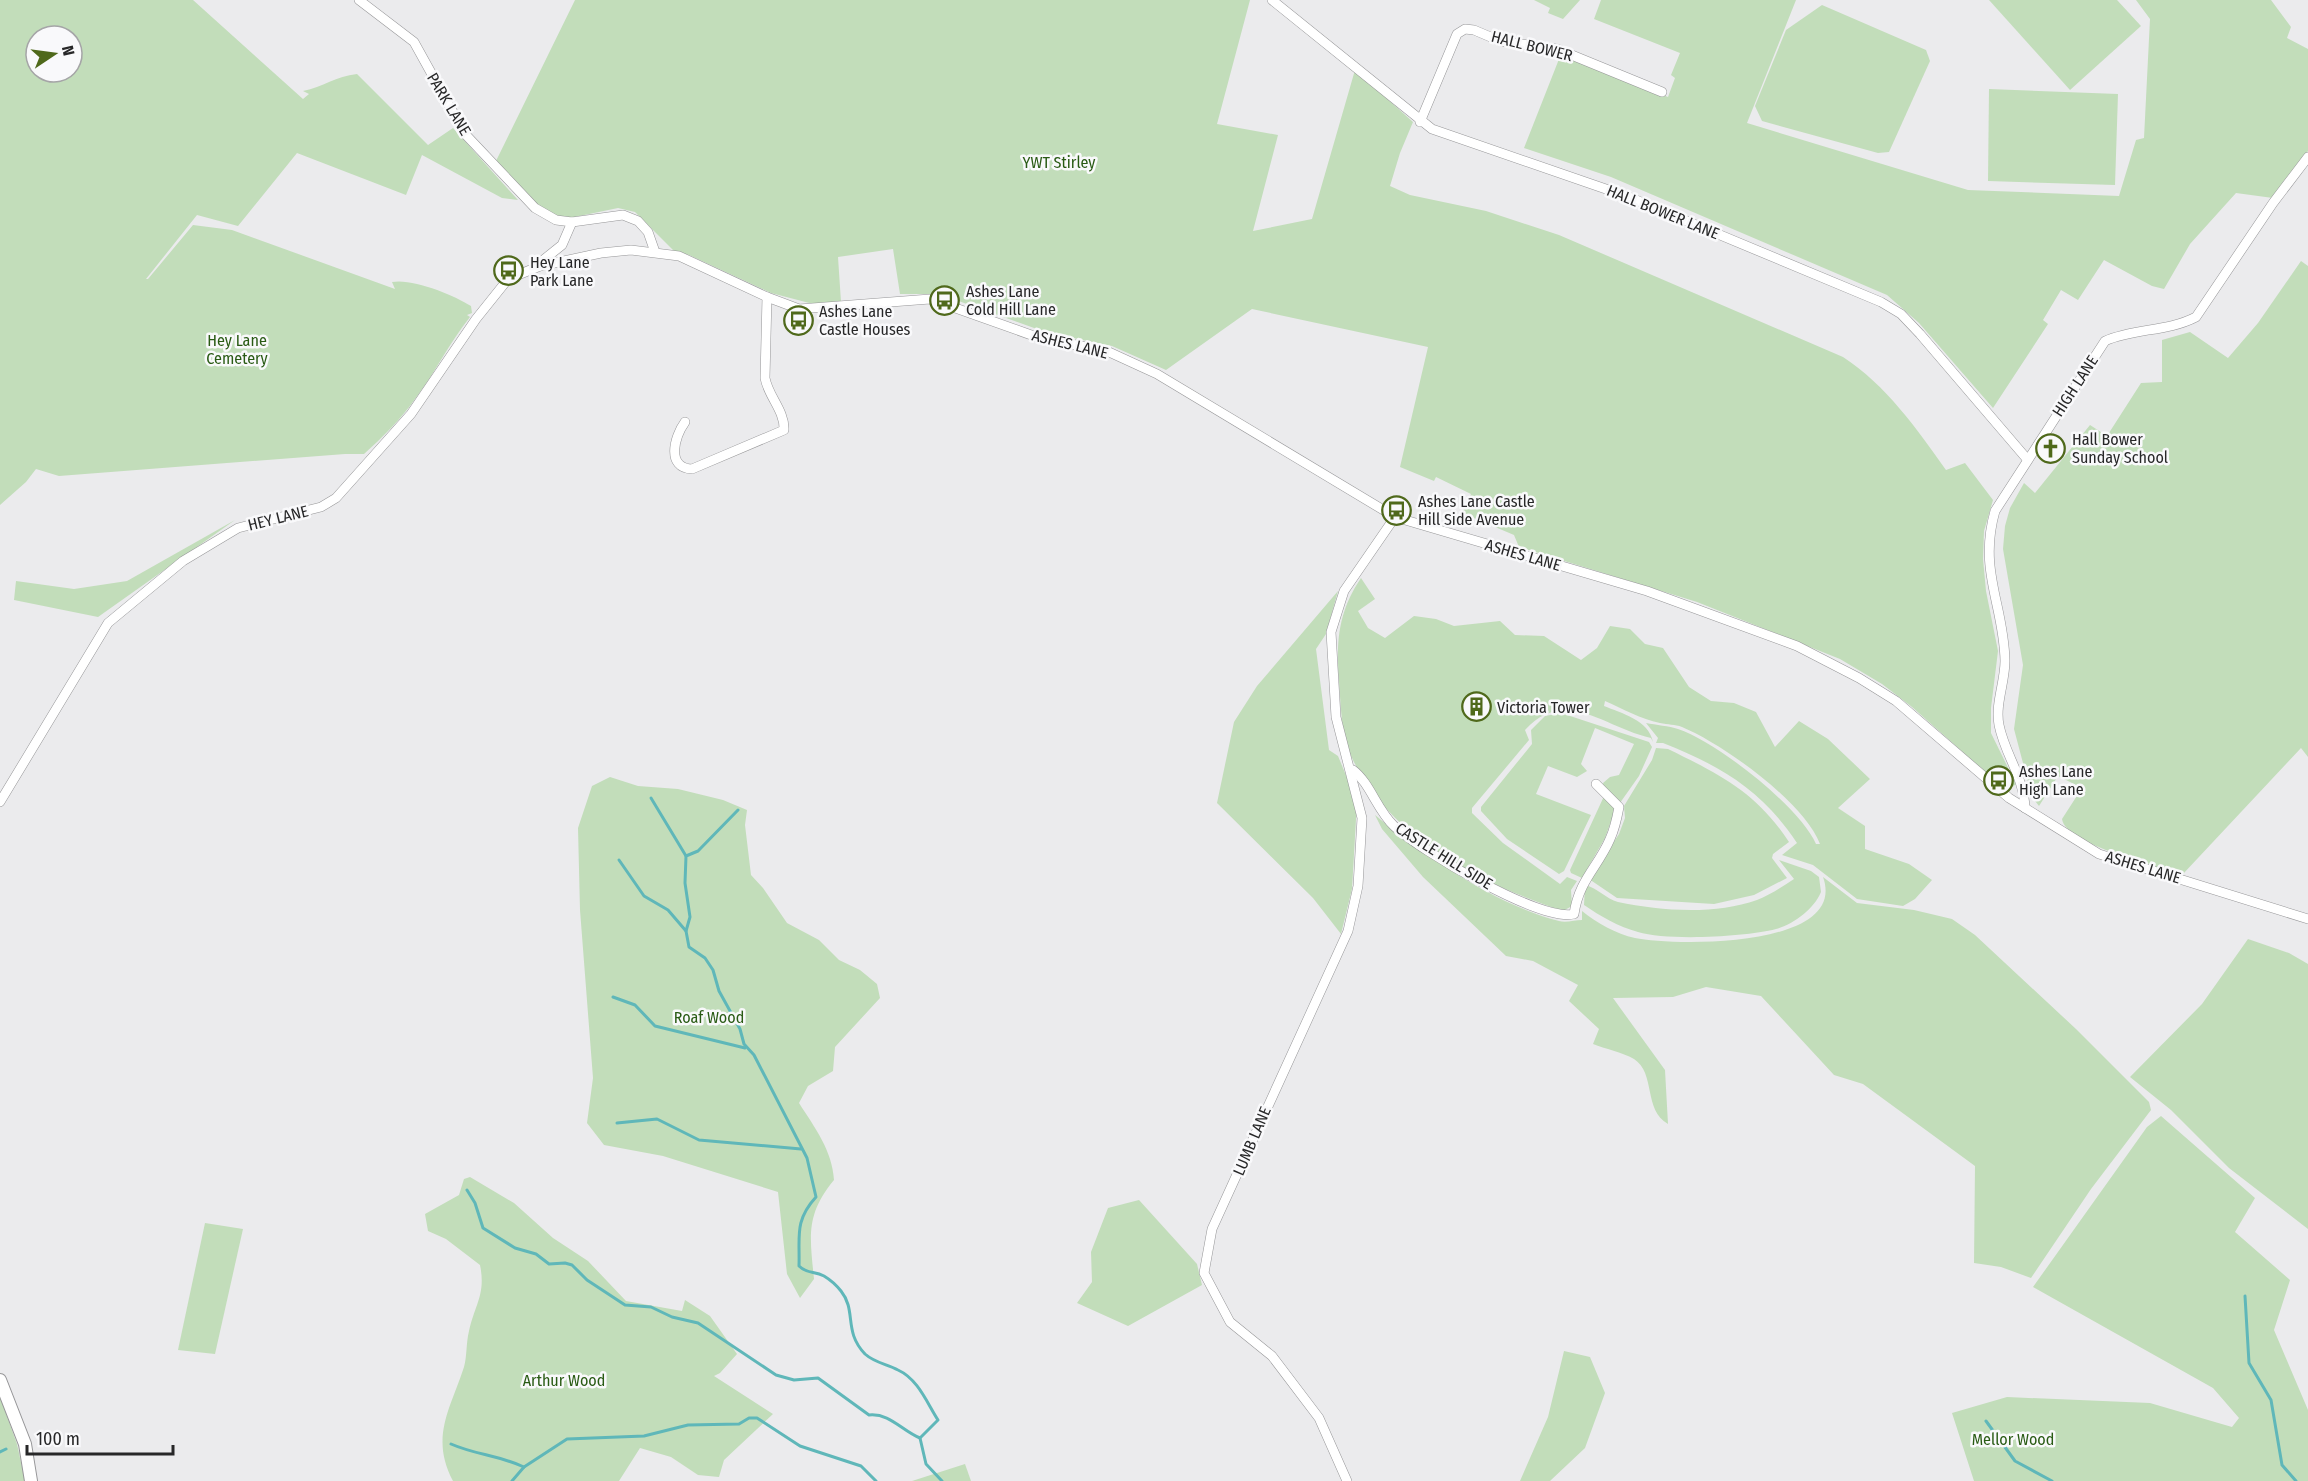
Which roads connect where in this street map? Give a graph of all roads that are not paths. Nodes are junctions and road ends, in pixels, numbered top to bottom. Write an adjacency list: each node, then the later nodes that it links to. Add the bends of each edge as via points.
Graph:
1 (359, 0): 6 (street, PARK LANE, via 414,42 465,134 518,193 556,220)
2 (1272, 0): 4 (street, HALL BOWER LANE)
3 (1662, 92): 4 (street, HALL BOWER, via 1557,49 1500,41 1465,29 1457,34)
4 (1420, 122): 11 (street, HALL BOWER LANE, via 1629,197 1881,302 1920,334)
5 (2308, 157): 11 (street, HIGH LANE, via 2196,317 2179,325 2105,341)
6 (572, 222): 7 (street, PARK LANE, via 623,215 638,221 648,232); 8 (street, via 562,245)
7 (655, 252): 8 (street, ASHES LANE, via 601,253); 9 (street, ASHES LANE, via 679,256)
8 (540, 266): 15 (street, HEY LANE, via 508,279 411,414 336,498 321,507 238,528 183,561 108,623)
9 (767, 297): 10 (street, via 765,378 767,391 781,413 784,430 685,469 674,456 678,432); 12 (street, ASHES LANE, via 800,309 930,298 1034,336 1109,352 1195,395)
10 (685, 422)
11 (2027, 459): 16 (street, HIGH LANE, via 1995,511 1987,558 2004,644 1999,724 2019,773)
12 (1395, 517): 13 (street, CASTLE HILL SIDE, via 1344,591 1331,632 1336,717); 16 (street, ASHES LANE, via 1647,591 1797,646 1896,701)
13 (1348, 767): 14 (street, CASTLE HILL SIDE, via 1356,772 1393,825 1457,868 1514,899 1562,917 1574,914 1583,881 1616,825 1619,807); 20 (street, LUMB LANE, via 1362,818 1358,886 1348,931 1212,1229 1204,1273 1230,1322 1272,1356 1319,1418)
14 (1596, 784)
15 (0, 802)
16 (2025, 808): 17 (street, ASHES LANE, via 2099,854)
17 (2308, 919)
18 (0, 1380): 19 (street, via 25,1444)
19 (31, 1481)
20 (1347, 1481)

